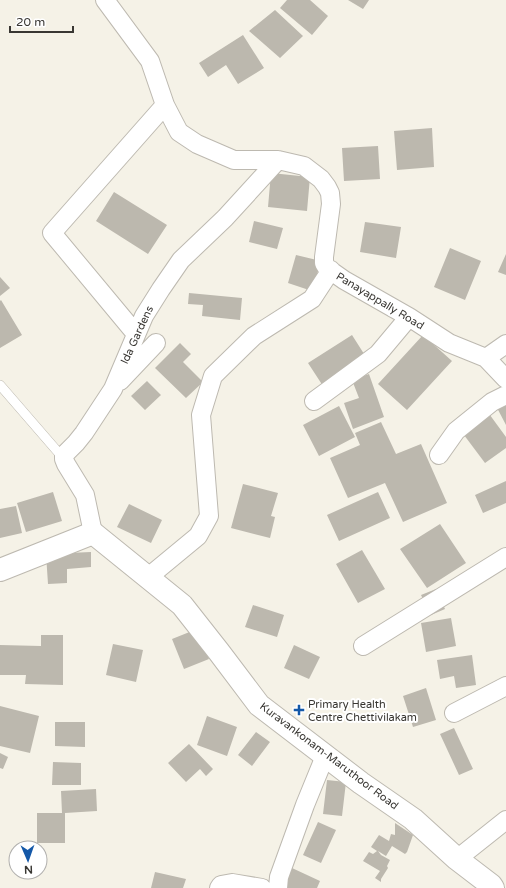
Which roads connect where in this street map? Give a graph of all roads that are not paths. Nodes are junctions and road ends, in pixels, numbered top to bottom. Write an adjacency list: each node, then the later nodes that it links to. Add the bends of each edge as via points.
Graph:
1 (105, 0): 2 (street, Panayappally Road, via 150,61)
2 (165, 105): 3 (street, Panayappally Road, via 179,132 198,144 234,160); 6 (street, via 52,233)
3 (278, 160): 4 (street, Panayappally Road, via 304,166 321,179 330,193 324,263); 6 (street, Ida Gardens, via 225,218 181,260 161,288)
4 (331, 270): 5 (street, Panayappally Road); 20 (street, via 312,298 254,336 214,376 201,415 209,516 198,536)
5 (409, 317): 9 (street, Panayappally Road, via 449,343); 14 (street, via 378,354)
6 (136, 334): 12 (street, Ida Gardens)
7 (156, 344): 12 (street)
8 (506, 344): 9 (street)
9 (486, 358): 10 (street, Panayappally Road)
10 (506, 380)
11 (0, 385): 16 (lane)
12 (113, 389): 16 (street, Ida Gardens, via 84,433 64,455)
13 (506, 395): 15 (street, via 492,402 456,432)
14 (314, 401)
15 (439, 455)
16 (64, 459): 17 (street, via 85,495)
17 (93, 533): 19 (main road); 20 (main road, Kuravankonam-Maruthoor Road)
18 (506, 557): 21 (street)
19 (0, 570)
20 (148, 577): 24 (main road, Kuravankonam-Maruthoor Road, via 182,605 259,705)
21 (363, 646)
22 (506, 686): 23 (street)
23 (454, 713)
24 (326, 756): 26 (main road, Kuravankonam-Maruthoor Road, via 413,819); 29 (street, via 281,870)
25 (506, 820): 26 (street)
26 (457, 859): 30 (main road, Kuravankonam-Maruthoor Road)
27 (219, 888): 28 (street, via 232,882)
28 (262, 888)
29 (278, 888)
30 (493, 888)

